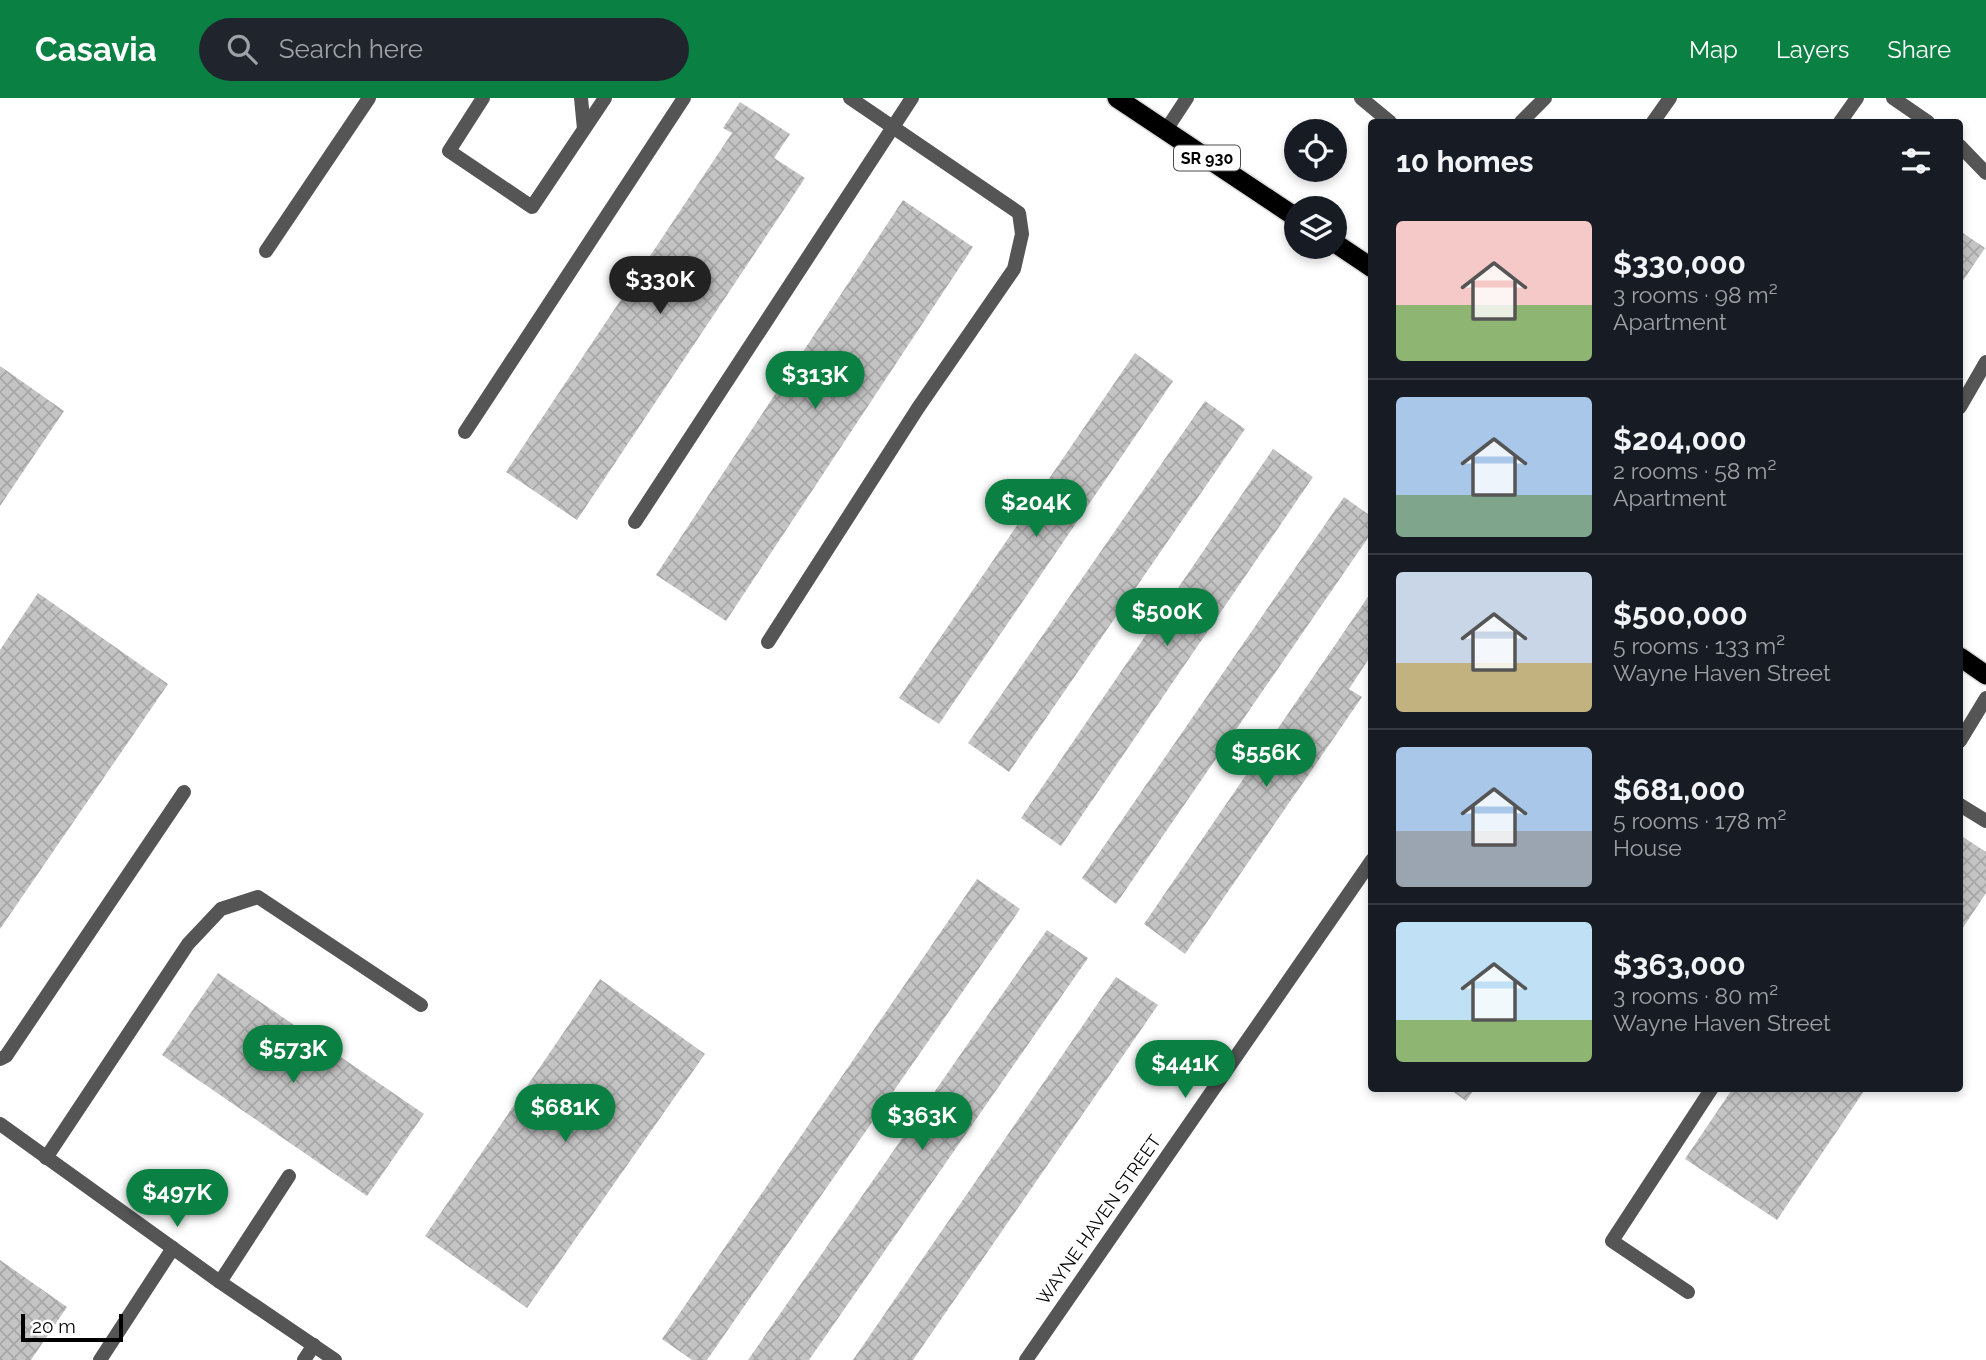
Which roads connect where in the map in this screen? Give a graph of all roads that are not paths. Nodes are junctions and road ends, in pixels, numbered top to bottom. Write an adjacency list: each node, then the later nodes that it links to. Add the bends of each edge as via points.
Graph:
1 (369, 98): 26 (street)
2 (483, 98): 21 (street, via 449,151 533,207)
3 (581, 98): 21 (street)
4 (604, 98): 21 (street)
5 (684, 98): 31 (street)
6 (850, 98): 20 (street)
7 (912, 98): 20 (street)
8 (1117, 98): 22 (highway, SR 930)
9 (1187, 98): 22 (street)
10 (1362, 98): 15 (street)
11 (1545, 98): 16 (street)
12 (1671, 98): 17 (street)
13 (1857, 98): 18 (street)
14 (1893, 98): 19 (street)
15 (1386, 119)
16 (1524, 119)
17 (1655, 119)
18 (1842, 119)
19 (1924, 119)
20 (894, 127): 32 (street); 33 (street, via 1019,213 1022,234 1014,269 918,408)
21 (584, 129)
22 (1166, 130): 25 (highway, SR 930)
23 (1963, 149): 24 (street)
24 (1986, 173)
25 (1284, 209)
26 (266, 251)
27 (1347, 251): 28 (highway)
28 (1368, 265)
29 (1986, 362): 30 (street)
30 (1963, 402)
31 (465, 432)
32 (635, 522)
33 (768, 642)
34 (1963, 659): 35 (highway)
35 (1986, 675)
36 (1986, 698): 37 (street)
37 (1963, 736)
38 (184, 792): 43 (street)
39 (1963, 807): 40 (street)
40 (1986, 821)
41 (1368, 866): 55 (street, WAYNE HAVEN STREET)
42 (421, 1005): 46 (street, via 258,897 220,909 188,944)
43 (0, 1059)
44 (1709, 1092): 50 (street, via 1612,1241)
45 (0, 1124): 46 (street)
46 (46, 1158): 48 (street)
47 (289, 1176): 49 (street)
48 (173, 1248): 49 (street); 52 (street)
49 (220, 1282): 51 (street)
50 (1688, 1292)
51 (314, 1345): 53 (street); 54 (street)
52 (100, 1360)
53 (304, 1360)
54 (335, 1360)
55 (1026, 1360)

